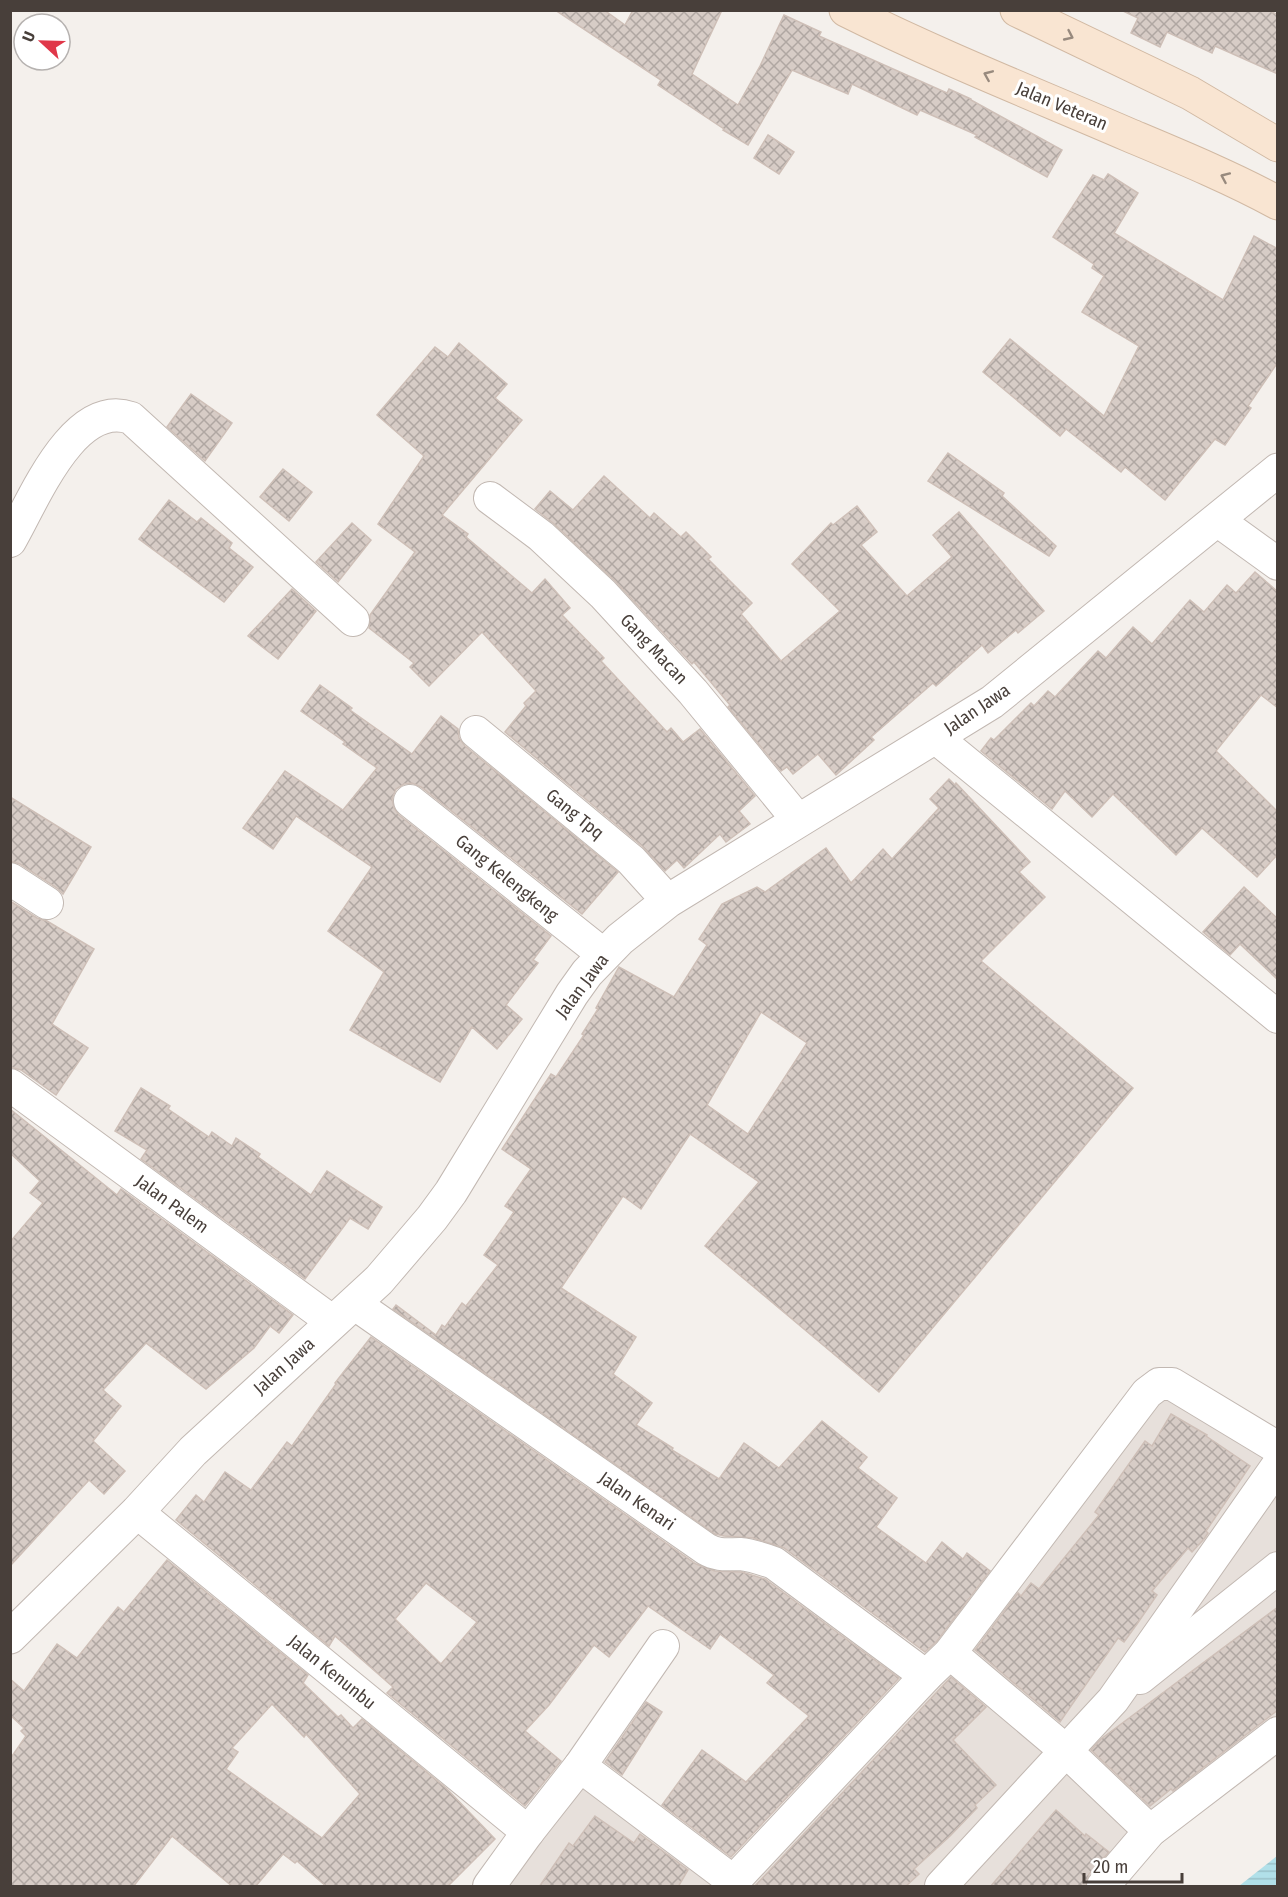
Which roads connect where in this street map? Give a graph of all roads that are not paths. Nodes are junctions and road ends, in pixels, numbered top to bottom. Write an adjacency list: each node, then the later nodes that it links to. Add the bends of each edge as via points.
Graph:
1 (846, 10): 4 (main road, Jalan Veteran, one-way to 1)
2 (1017, 10): 3 (main road, one-way to 3, via 1190,93)
3 (1278, 145)
4 (1278, 203)
5 (1278, 470): 7 (street, Jalan Jawa)
6 (490, 498): 14 (street, Gang Macan, via 541,536 603,594 693,692)
7 (1217, 520): 9 (street); 12 (street, Jalan Jawa, via 980,710)
8 (10, 541): 10 (street, via 68,443 101,417 111,414 131,418)
9 (1278, 564)
10 (353, 620)
11 (476, 732): 16 (street, Gang Tpq, via 631,860)
12 (936, 737): 14 (street, Jalan Jawa); 19 (street)
13 (410, 801): 18 (street, Gang Kelengkeng)
14 (798, 820): 16 (street, Jalan Jawa)
15 (10, 879): 17 (street)
16 (668, 901): 18 (street, Jalan Jawa)
17 (47, 903)
18 (604, 955): 21 (street, Jalan Jawa, via 572,994 445,1201 379,1280)
19 (1278, 1017)
20 (10, 1085): 21 (street, Jalan Palem)
21 (344, 1313): 24 (street, Jalan Jawa, via 193,1451); 29 (street, Jalan Kenari, via 714,1554 740,1554 774,1563)
22 (1278, 1448): 28 (street, via 1172,1384 1160,1384 1147,1393)
23 (1278, 1465): 30 (street)
24 (137, 1512): 26 (street, Jalan Jawa); 35 (street, Jalan Kenunbu)
25 (1278, 1568): 30 (street)
26 (13, 1629)
27 (663, 1646): 33 (street)
28 (950, 1653): 29 (street); 32 (street)
29 (926, 1676): 36 (street)
30 (1113, 1700): 32 (street)
31 (1278, 1733): 34 (street)
32 (1065, 1750): 34 (street); 38 (street)
33 (580, 1766): 35 (street); 36 (street)
34 (1150, 1831): 39 (street)
35 (528, 1832): 37 (street)
36 (731, 1884)
37 (489, 1887)
38 (941, 1887)
39 (1103, 1887)

